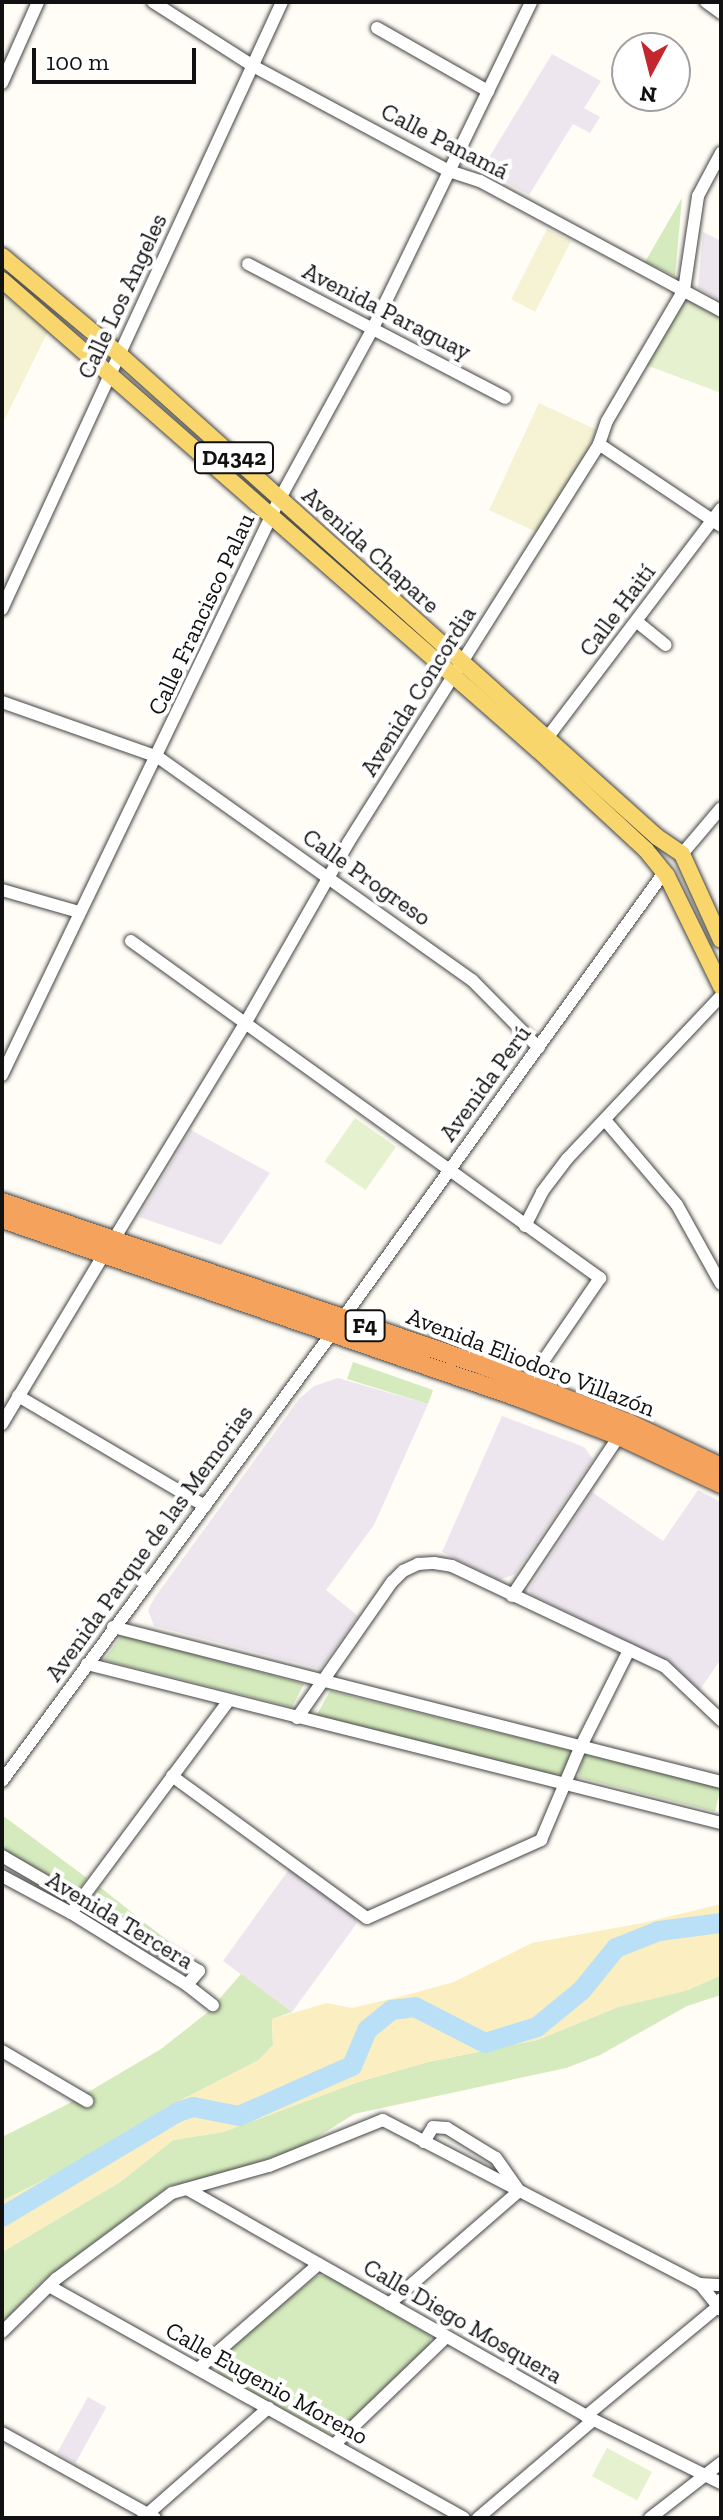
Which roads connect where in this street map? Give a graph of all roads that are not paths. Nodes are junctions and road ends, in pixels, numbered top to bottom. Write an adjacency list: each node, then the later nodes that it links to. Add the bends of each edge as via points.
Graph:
1 (38, 2): 9 (street)
2 (153, 2): 8 (street, Calle Panamá)
3 (282, 2): 8 (street, Calle Los Angeles)
4 (531, 2): 10 (street, Calle Francisco Palau)
5 (706, 2): 6 (street)
6 (721, 13)
7 (377, 28): 10 (street)
8 (253, 66): 12 (street, Calle Panamá); 19 (street, Calle Los Angeles)
9 (2, 83)
10 (488, 91): 12 (street, Calle Francisco Palau)
11 (721, 153): 16 (street, Avenida Concordia, via 698,196)
12 (449, 171): 16 (street, Calle Panamá, via 480,181); 18 (street, Calle Francisco Palau)
13 (2, 256): 19 (main road, Avenida Chapare / D4342)
14 (248, 264): 18 (street, Avenida Paraguay)
15 (2, 280): 20 (main road, Avenida Chapare / D4342)
16 (684, 290): 17 (street, Calle Panamá); 22 (street, Avenida Concordia, via 607,421)
17 (721, 311)
18 (373, 328): 21 (street, Avenida Paraguay); 23 (street, Calle Francisco Palau)
19 (120, 355): 20 (street, Calle Los Angeles); 23 (main road, Avenida Chapare / D4342)
20 (110, 372): 25 (main road, Avenida Chapare / D4342); 27 (street, Calle Los Angeles)
21 (505, 398)
22 (599, 444): 26 (street); 30 (street, Avenida Concordia)
23 (279, 500): 25 (street, Calle Francisco Palau); 30 (main road, Avenida Chapare / D4342)
24 (721, 509): 26 (street, Calle Haití)
25 (271, 516): 30 (main road, Avenida Chapare / D4342); 33 (street, Calle Francisco Palau)
26 (717, 523): 28 (street, Calle Haití)
27 (2, 609)
28 (636, 621): 29 (street); 32 (street, Calle Haití)
29 (666, 645)
30 (458, 670): 32 (main road, Avenida Chapare / D4342); 36 (main road, Avenida Chapare / D4342); 37 (street, Avenida Concordia)
31 (2, 702): 33 (street, Calle Progreso)
32 (547, 738): 35 (main road, Avenida Chapare / D4342)
33 (158, 757): 37 (street, Calle Progreso); 39 (street, Calle Francisco Palau)
34 (721, 808): 35 (street)
35 (679, 856): 36 (main road, via 662,852); 36 (main road, via 678,875); 40 (main road, Avenida Chapare / D4342)
36 (662, 870): 42 (main road, Avenida Chapare / D4342); 45 (street, Avenida Perú)
37 (328, 877): 44 (street, Avenida Concordia); 45 (street, Calle Progreso, via 472,980)
38 (2, 890): 39 (street)
39 (79, 912): 46 (street, Calle Francisco Palau)
40 (721, 940)
41 (131, 941): 44 (street)
42 (721, 986)
43 (721, 996): 48 (street)
44 (246, 1022): 49 (street); 53 (street, Avenida Concordia)
45 (539, 1048): 49 (street, Avenida Perú)
46 (7, 1052): 47 (street, Calle Francisco Palau)
47 (2, 1075)
48 (605, 1120): 52 (street, via 550,1181); 54 (street, via 677,1205)
49 (448, 1172): 52 (street); 55 (street, Avenida Perú)
50 (2, 1202): 53 (highway, Avenida Eliodoro Villazón / F4)
51 (2, 1219): 53 (highway, Avenida Eliodoro Villazón / F4)
52 (525, 1226): 56 (street, via 600,1278)
53 (109, 1247): 55 (highway, Avenida Eliodoro Villazón / F4); 57 (street, Avenida Concordia)
54 (721, 1284)
55 (338, 1326): 56 (highway, Avenida Eliodoro Villazón / F4); 59 (highway, Avenida Eliodoro Villazón / F4); 62 (street, Avenida Parque de las Memorias)
56 (528, 1383): 60 (highway, Avenida Eliodoro Villazón / F4)
57 (18, 1396): 58 (street, Avenida Concordia); 62 (street)
58 (2, 1424)
59 (619, 1436): 61 (highway, Avenida Eliodoro Villazón / F4); 63 (street)
60 (721, 1467)
61 (721, 1484)
62 (205, 1506): 64 (street, Avenida Parque de las Memorias)
63 (512, 1596): 65 (street); 67 (street, via 452,1566 418,1564 392,1582)
64 (113, 1627): 66 (street, Avenida Parque de las Memorias); 67 (street)
65 (629, 1650): 70 (street, via 664,1666); 71 (street)
66 (87, 1664): 68 (street); 73 (street, Avenida Parque de las Memorias)
67 (321, 1681): 69 (street); 71 (street)
68 (229, 1700): 69 (street); 72 (street)
69 (297, 1718): 74 (street)
70 (721, 1720)
71 (580, 1748): 74 (street); 75 (street)
72 (172, 1776): 74 (street, via 367,1918 541,1840); 79 (street)
73 (2, 1781)
74 (565, 1782): 76 (street)
75 (721, 1782)
76 (721, 1823)
77 (2, 1856): 79 (street, Avenida Tercera)
78 (2, 1876): 80 (street, Avenida Tercera)
79 (81, 1900): 80 (street); 81 (street, Avenida Tercera, via 199,1971)
80 (71, 1913): 81 (street, Avenida Tercera)
81 (187, 1985): 82 (street, Avenida Tercera)
82 (213, 2005)
83 (2, 2051): 84 (street)
84 (87, 2101)
85 (424, 2142): 86 (street, via 383,2120 348,2131 313,2151); 87 (street); 87 (street, via 433,2127 447,2128 496,2158)
86 (187, 2189): 88 (street, Calle Diego Mosquera); 91 (street, via 132,2220)
87 (519, 2191): 89 (street); 92 (street)
88 (319, 2264): 92 (street, Calle Diego Mosquera); 96 (street)
89 (700, 2284): 90 (street); 93 (street)
90 (721, 2285)
91 (49, 2286): 94 (street); 96 (street, Calle Eugenio Moreno)
92 (389, 2304): 95 (street, Calle Diego Mosquera)
93 (719, 2306): 98 (street)
94 (2, 2332)
95 (445, 2338): 98 (street, Calle Diego Mosquera); 100 (street)
96 (198, 2369): 97 (street, Calle Eugenio Moreno)
97 (268, 2408): 100 (street, Calle Eugenio Moreno); 104 (street)
98 (590, 2418): 102 (street, Calle Diego Mosquera); 106 (street)
99 (2, 2433): 104 (street)
100 (334, 2445): 105 (street, Calle Eugenio Moreno)
101 (721, 2463): 102 (street)
102 (703, 2474): 103 (street, Calle Diego Mosquera); 107 (street)
103 (721, 2483)
104 (148, 2517)
105 (464, 2518)
106 (478, 2518)
107 (650, 2518)

